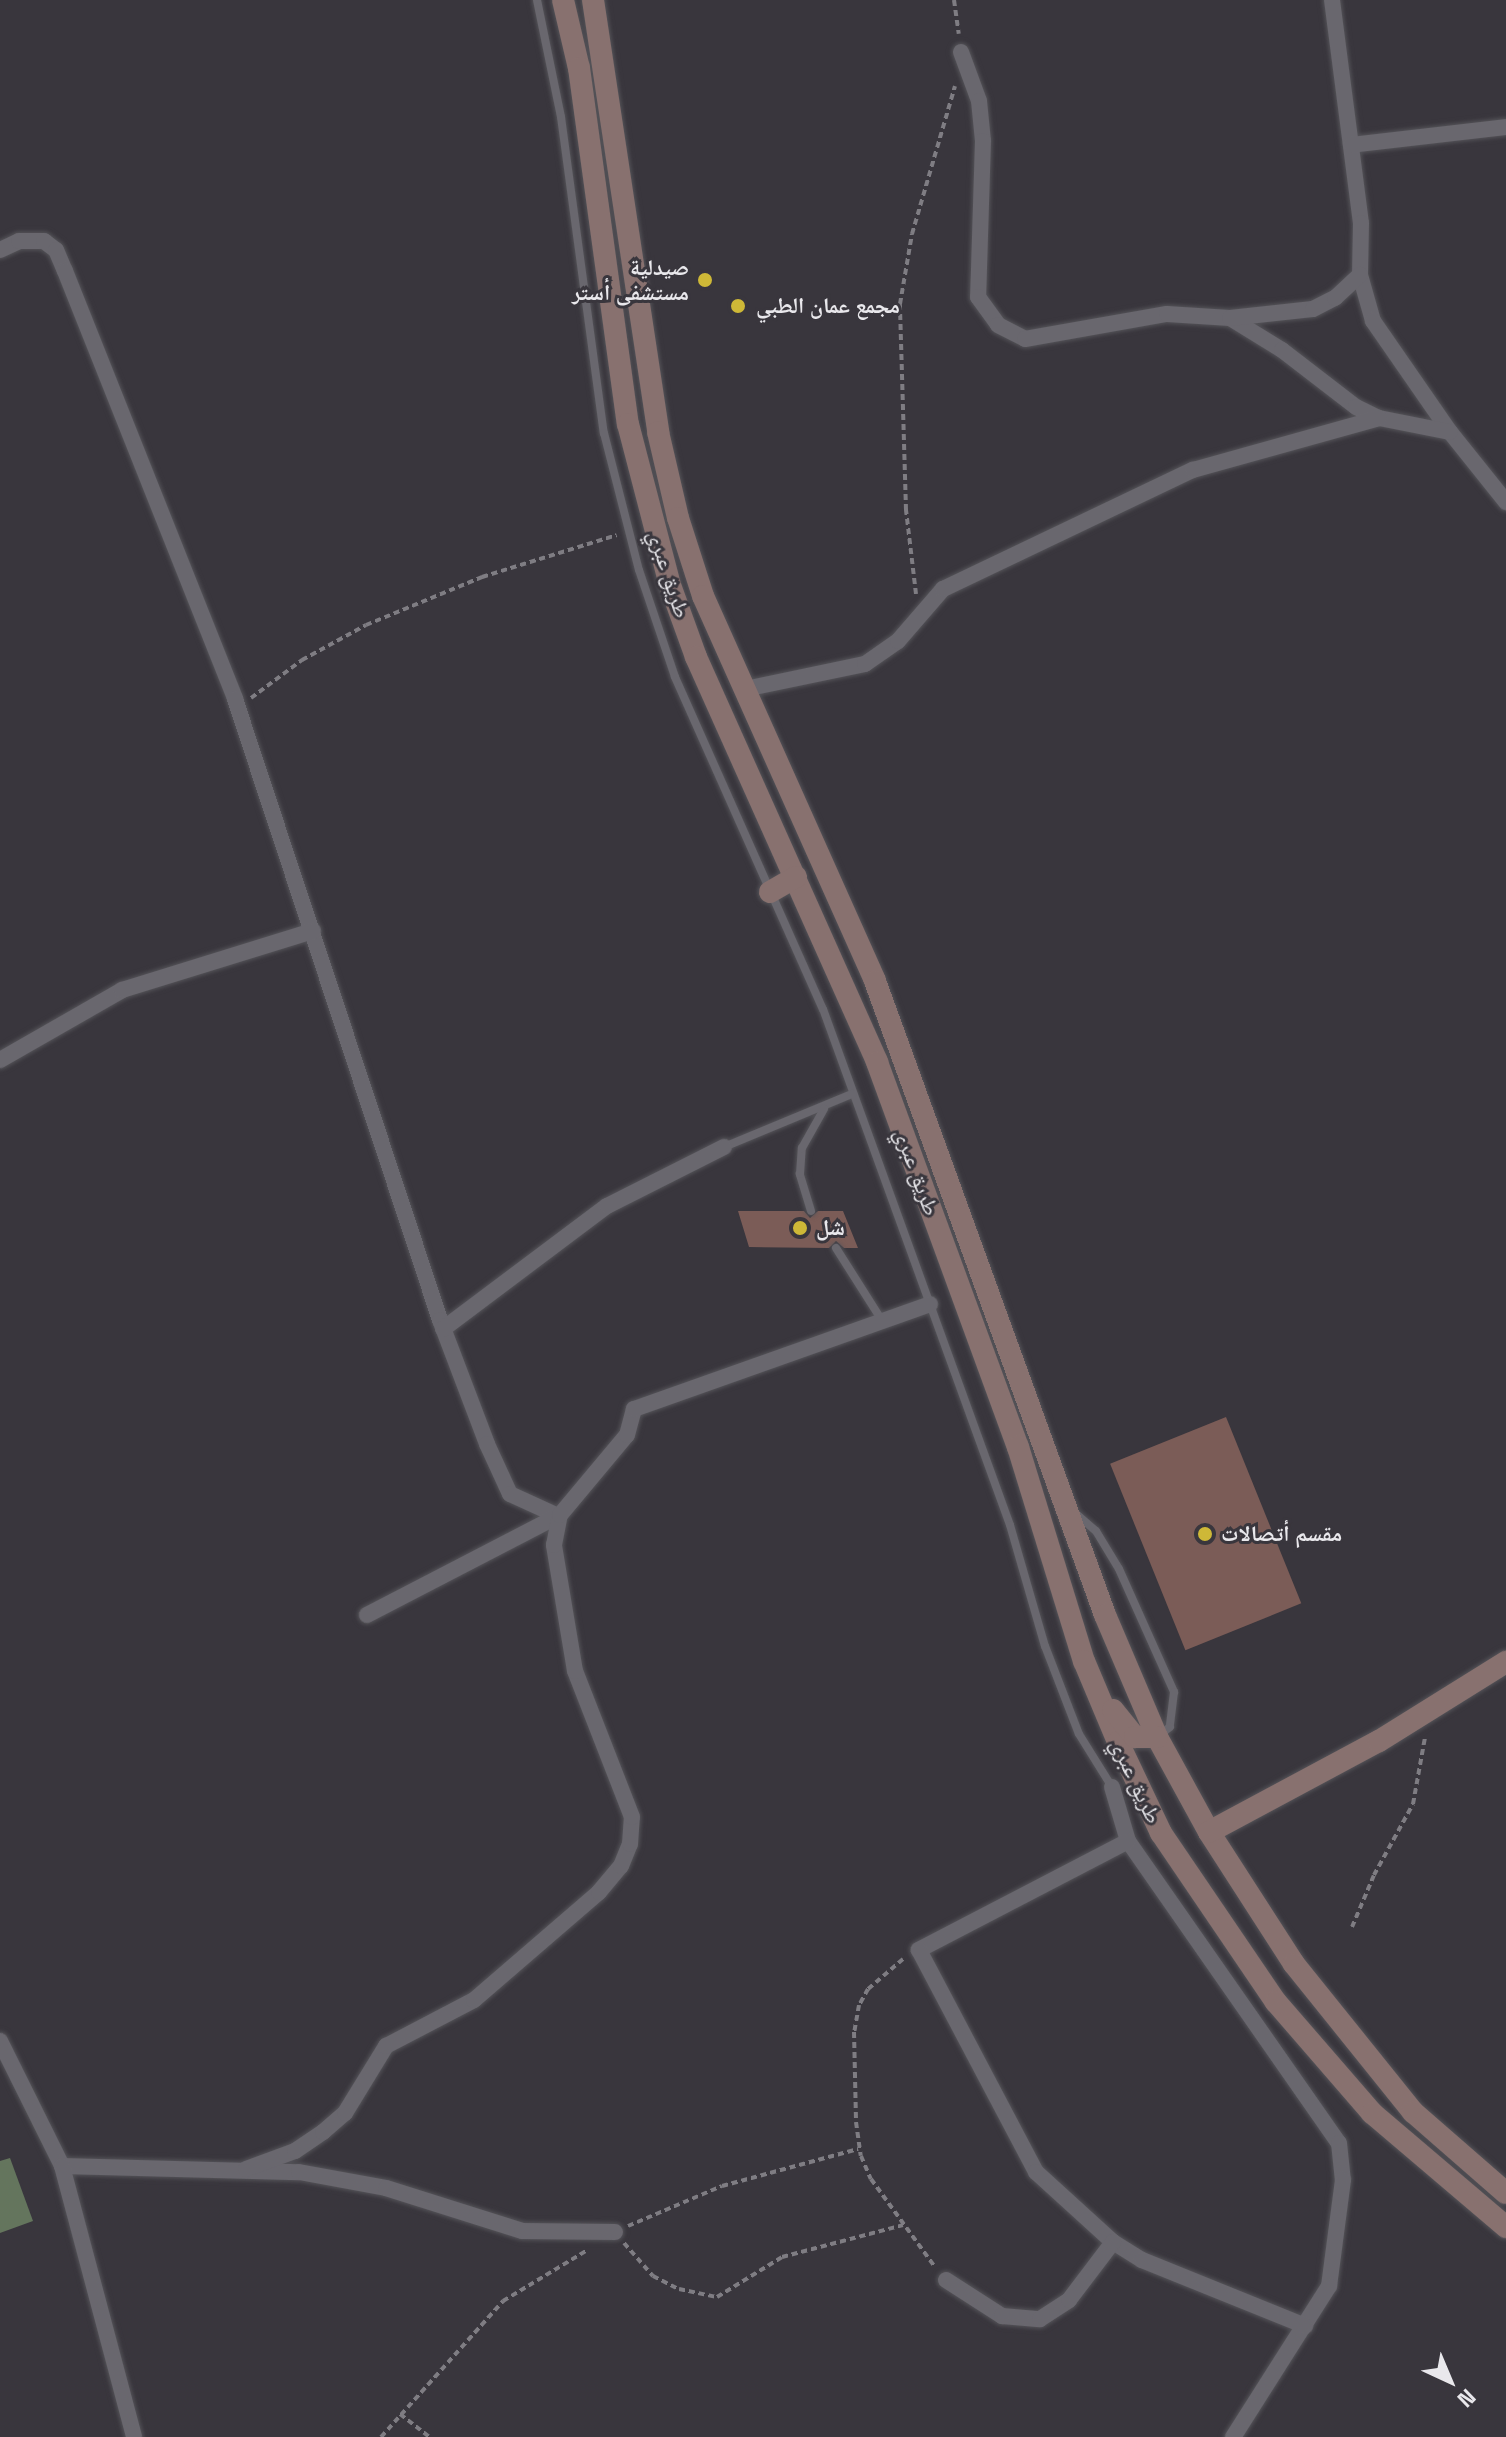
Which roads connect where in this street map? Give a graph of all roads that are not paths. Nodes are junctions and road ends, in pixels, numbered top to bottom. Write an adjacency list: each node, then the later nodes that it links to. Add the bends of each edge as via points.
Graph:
1 (537, 0): 16 (lane, via 561,117 604,433 675,677)
2 (563, 0): 15 (main road, طريق عبري, via 579,68 628,424 652,523 696,657)
3 (593, 0): 14 (main road, طريق عبري, via 658,432 703,596)
4 (1332, 0): 7 (street)
5 (961, 52): 10 (street, via 979,101 983,141 978,297 987,314 1025,339 1167,314)
6 (1506, 127): 7 (street)
7 (1351, 145): 9 (street, via 1361,223)
8 (0, 250): 17 (street, via 31,239 56,250 238,707)
9 (1360, 275): 10 (street, via 1313,309); 12 (street, via 1373,321)
10 (1230, 318): 11 (street)
11 (1379, 418): 12 (street); 14 (street, via 1193,470 966,576 918,612 898,641 865,664)
12 (1450, 432): 13 (street)
13 (1506, 502)
14 (745, 689): 27 (main road, طريق عبري, via 875,981)
15 (796, 877): 16 (main road); 30 (main road, طريق عبري, via 877,1062 1018,1447)
16 (770, 892): 19 (lane, via 823,1009)
17 (313, 931): 18 (street, via 122,990); 26 (street)
18 (0, 1060)
19 (852, 1094): 20 (lane); 24 (lane)
20 (824, 1108): 21 (lane); 22 (lane, via 802,1148 800,1174)
21 (724, 1147): 26 (street, via 607,1206)
22 (811, 1211)
23 (836, 1248): 25 (lane)
24 (930, 1304): 25 (street); 33 (lane, via 1010,1525 1045,1646 1079,1734)
25 (883, 1322): 28 (street, via 634,1409 627,1435)
26 (443, 1329): 28 (street, via 510,1494)
27 (1062, 1502): 32 (main road, طريق عبري); 32 (lane, via 1096,1531 1119,1569 1174,1692 1170,1727)
28 (559, 1515): 29 (street); 40 (street, via 556,1570 575,1671 632,1817 621,1866 599,1892 474,2000 386,2046 345,2113 323,2132 295,2151)
29 (367, 1615)
30 (1084, 1661): 32 (main road, via 1127,1731 1142,1740); 36 (main road, طريق عبري, via 1161,1833)
31 (1506, 1662): 34 (main road)
32 (1157, 1737): 34 (main road, طريق عبري)
33 (1112, 1787): 35 (street)
34 (1209, 1832): 37 (main road, طريق عبري, via 1294,1964)
35 (1128, 1841): 44 (street, via 919,1950 1036,2172); 46 (street, via 1339,2143 1343,2180 1338,2241 1329,2286)
36 (1244, 1955): 37 (main road, via 1252,1949 1271,1954); 42 (main road, طريق عبري, via 1292,2022 1372,2113)
37 (1353, 2039): 41 (main road, طريق عبري, via 1413,2112)
38 (0, 2041): 39 (street)
39 (62, 2166): 40 (street); 47 (street)
40 (246, 2169): 43 (street, via 386,2188 522,2231)
41 (1506, 2193)
42 (1506, 2227)
43 (615, 2232)
44 (1113, 2242): 45 (street, via 1069,2300 1040,2319 1002,2316); 46 (street, via 1142,2260)
45 (946, 2280)
46 (1305, 2326): 48 (street)
47 (134, 2437)
48 (1233, 2437)

